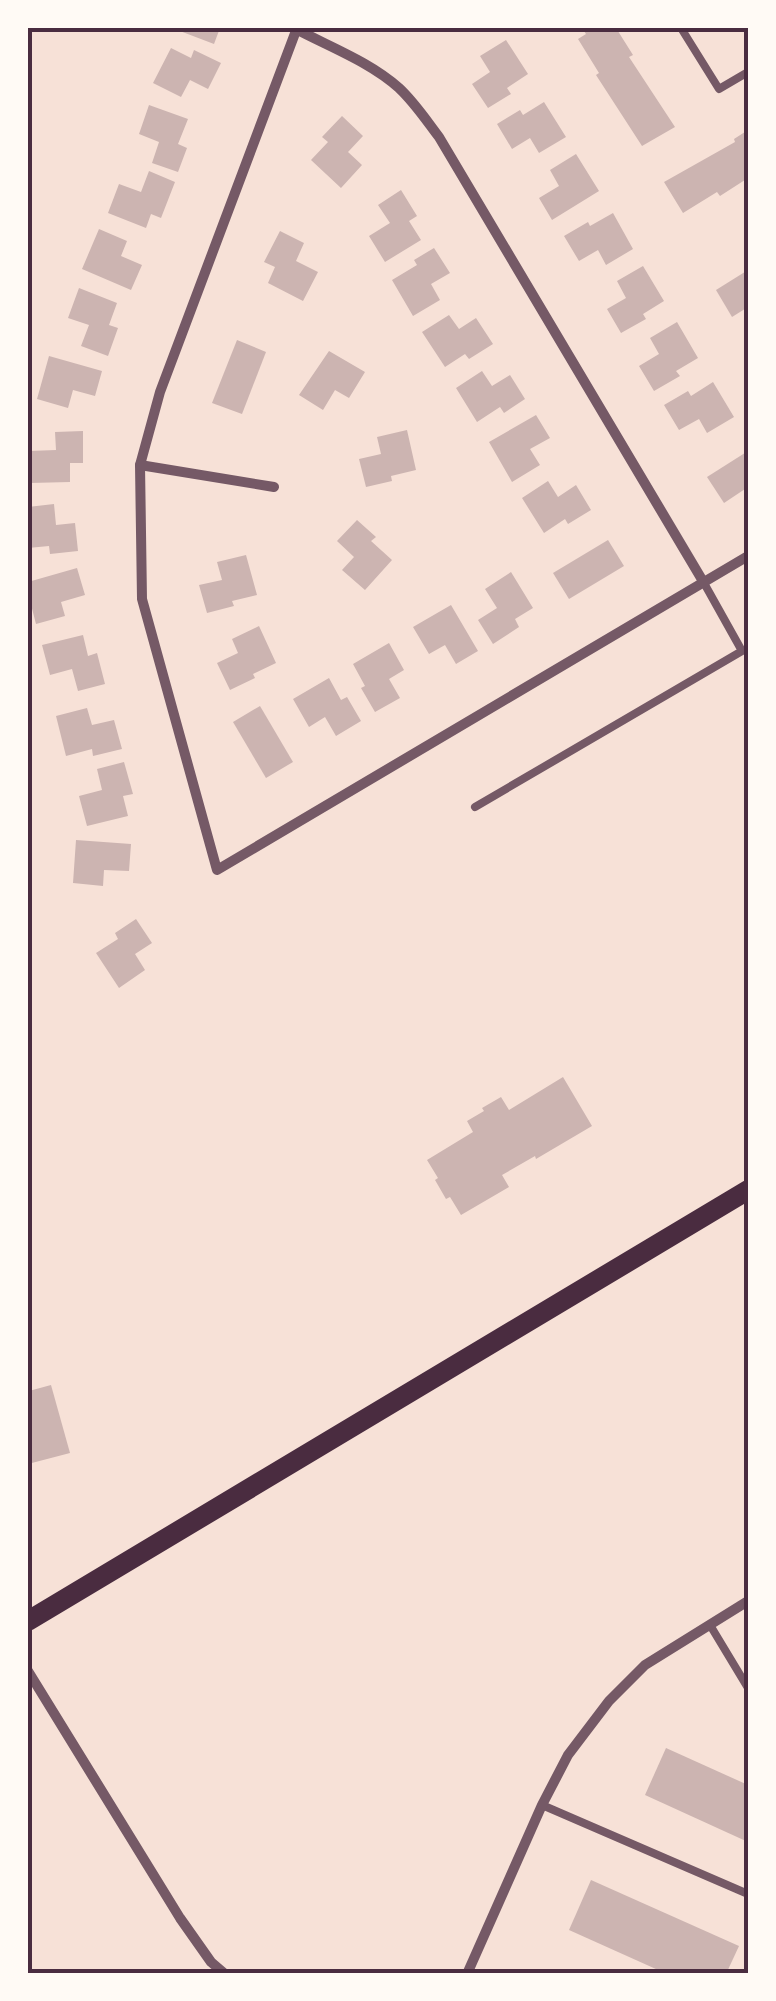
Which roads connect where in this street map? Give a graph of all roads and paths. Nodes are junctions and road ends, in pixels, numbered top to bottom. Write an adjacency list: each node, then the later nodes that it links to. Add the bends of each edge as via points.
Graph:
1 (296, 28): 4 (street, via 160,392); 7 (street, via 378,72 418,108)
2 (681, 28): 3 (lane, via 719,89)
3 (748, 72)
4 (140, 465): 5 (street); 7 (street, via 142,599 216,870)
5 (274, 487)
6 (748, 556): 7 (street)
7 (704, 582): 8 (lane, via 742,651)
8 (474, 807)
9 (748, 1190): 11 (main road)
10 (748, 1601): 12 (street)
11 (28, 1622)
12 (710, 1624): 14 (lane); 15 (street, via 644,1666 608,1701)
13 (28, 1670): 17 (street, via 180,1918)
14 (748, 1688)
15 (542, 1804): 16 (lane); 18 (street)
16 (748, 1894)
17 (225, 1974)
18 (467, 1974)

